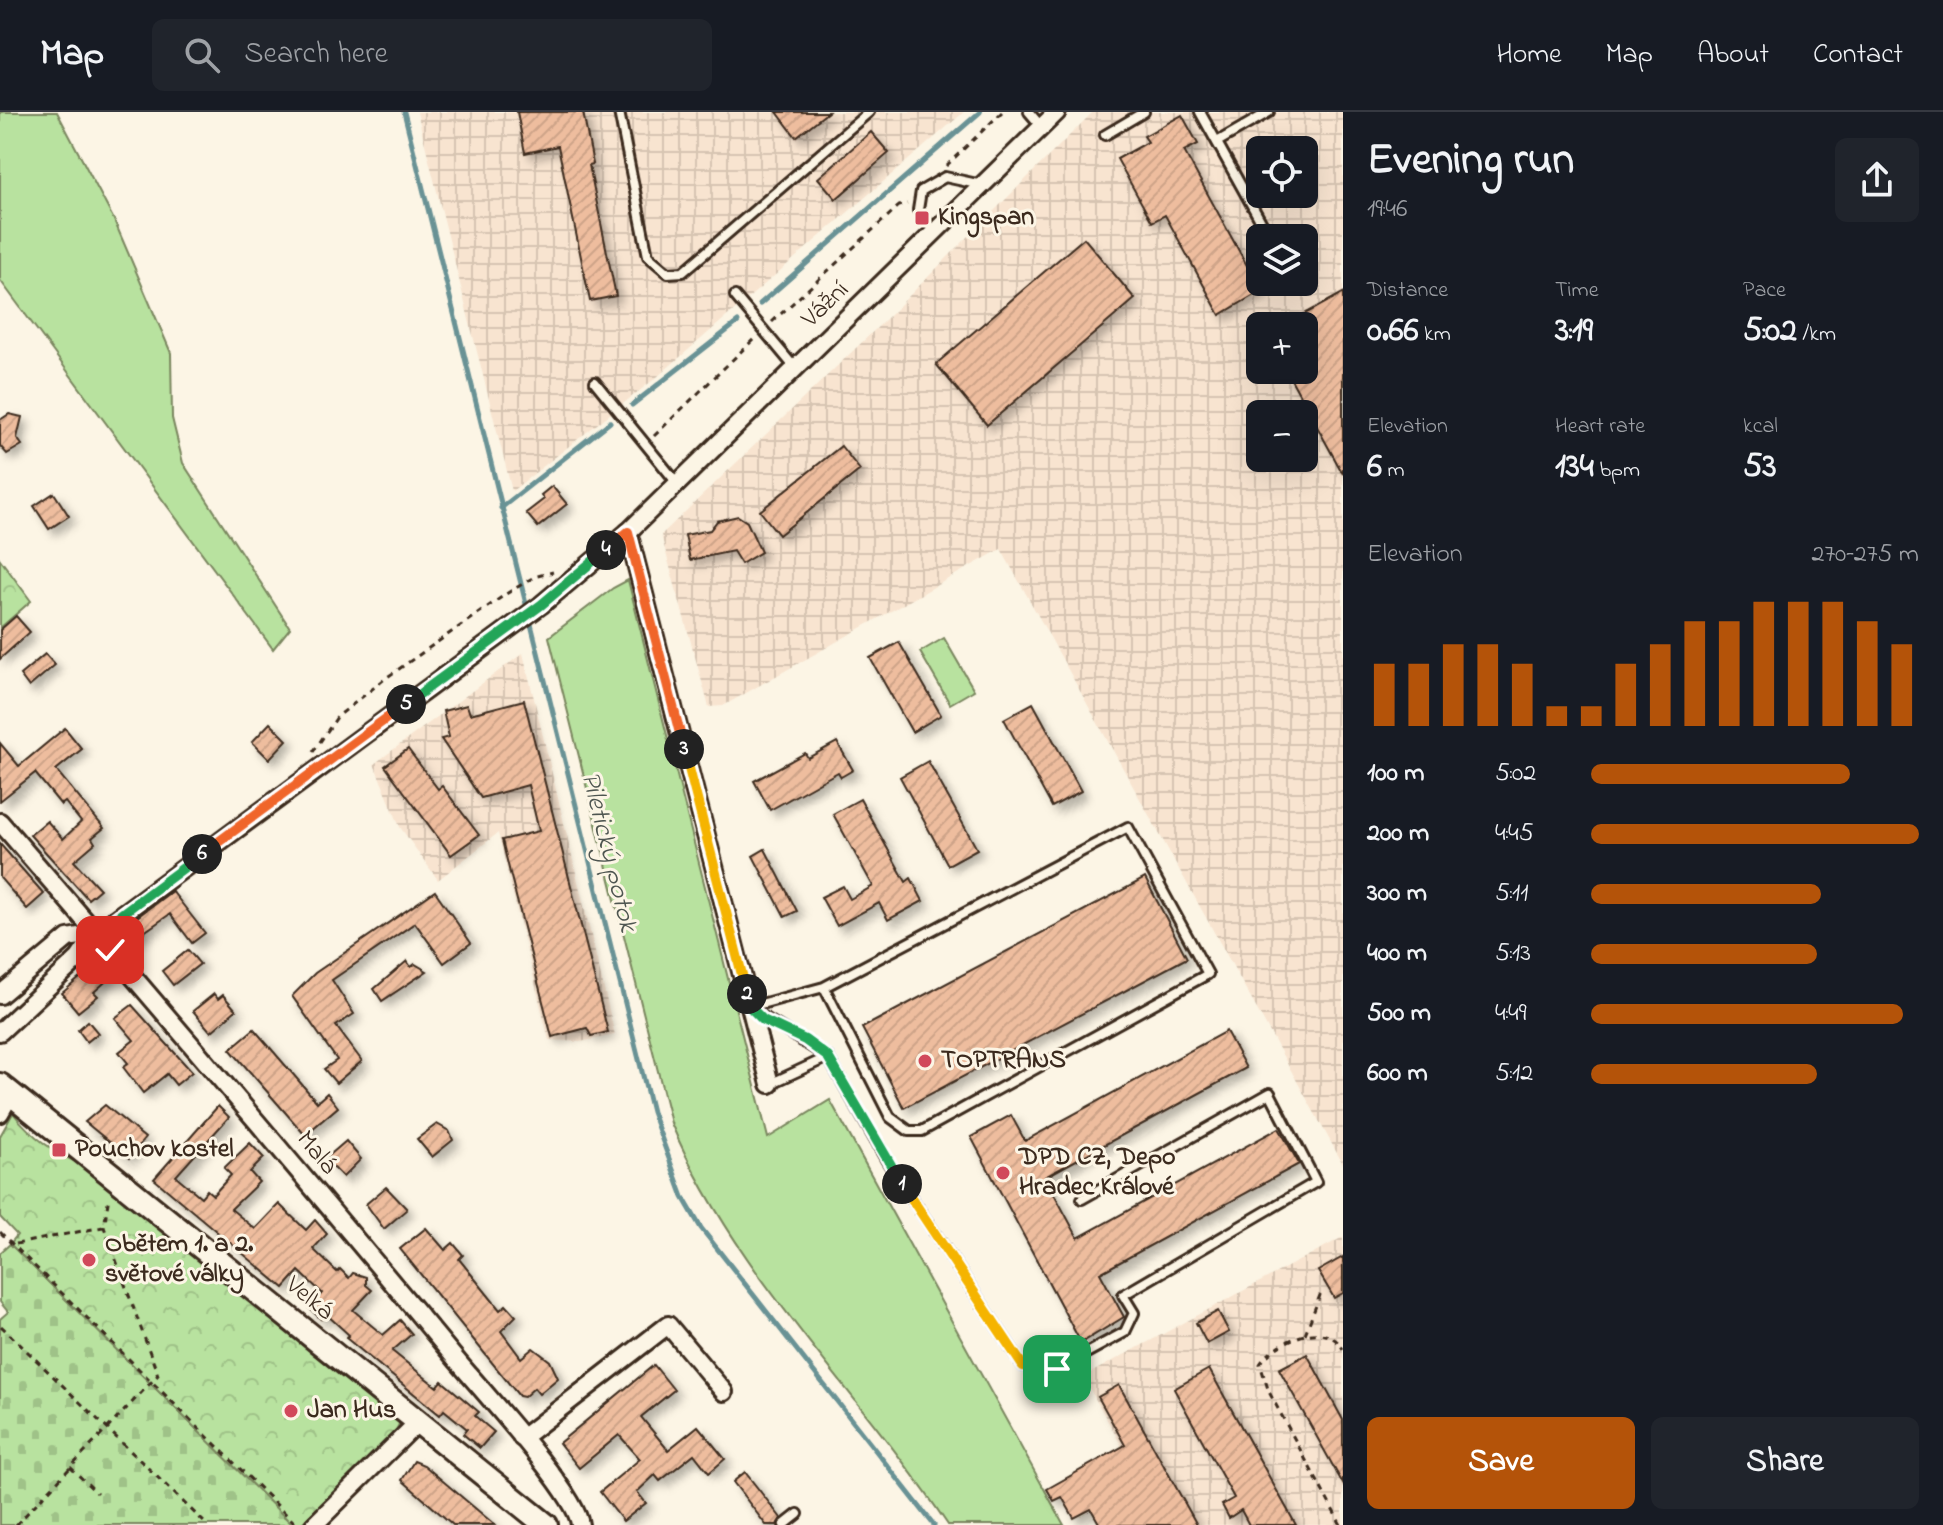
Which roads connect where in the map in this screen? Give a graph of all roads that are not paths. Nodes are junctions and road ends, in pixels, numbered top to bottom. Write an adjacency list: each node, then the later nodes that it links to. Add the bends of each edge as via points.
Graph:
1 (619, 112): 2 (lane, via 648,256 668,273 683,272)
2 (869, 112)
3 (1029, 112): 8 (lane)
4 (1057, 112): 8 (street, Vážní)
5 (1144, 112): 9 (lane)
6 (1200, 112): 10 (lane)
7 (1269, 112): 10 (lane)
8 (1042, 127): 11 (street, Vážní)
9 (1105, 135)
10 (1217, 142): 12 (lane)
11 (983, 185): 13 (street, Vážní); 13 (lane, via 945,177 921,191 922,220)
12 (1262, 224)
13 (934, 232): 15 (street, Vážní)
14 (735, 296): 15 (lane)
15 (795, 368): 17 (street, Vážní)
16 (595, 382): 17 (lane)
17 (677, 483): 18 (street, Vážní)
18 (628, 532): 20 (street, Vážní, via 541,605); 23 (street)
19 (0, 822): 20 (street, Malá)
20 (96, 933): 22 (street, Vážní, via 68,938); 24 (street, Vážní, via 79,958); 31 (street, Malá)
21 (824, 987): 21 (lane, via 1128,827 1208,974 922,1131 909,1131 890,1117); 23 (lane)
22 (0, 995)
23 (750, 1007): 25 (lane); 26 (street)
24 (0, 1032)
25 (828, 1057): 26 (lane); 28 (lane, via 887,1161 1023,1366 1033,1369 1057,1369 1125,1332 1134,1313 1123,1295 1316,1182 1270,1093)
26 (770, 1084)
27 (4, 1097): 30 (street, Velká, via 112,1176)
28 (1082, 1199)
29 (724, 1392): 31 (street, via 668,1325)
30 (418, 1422): 33 (street); 34 (street, Velká)
31 (522, 1438): 35 (street, Malá, via 576,1510)
32 (798, 1514): 36 (lane)
33 (314, 1525)
34 (546, 1525)
35 (580, 1525)
36 (784, 1525)

